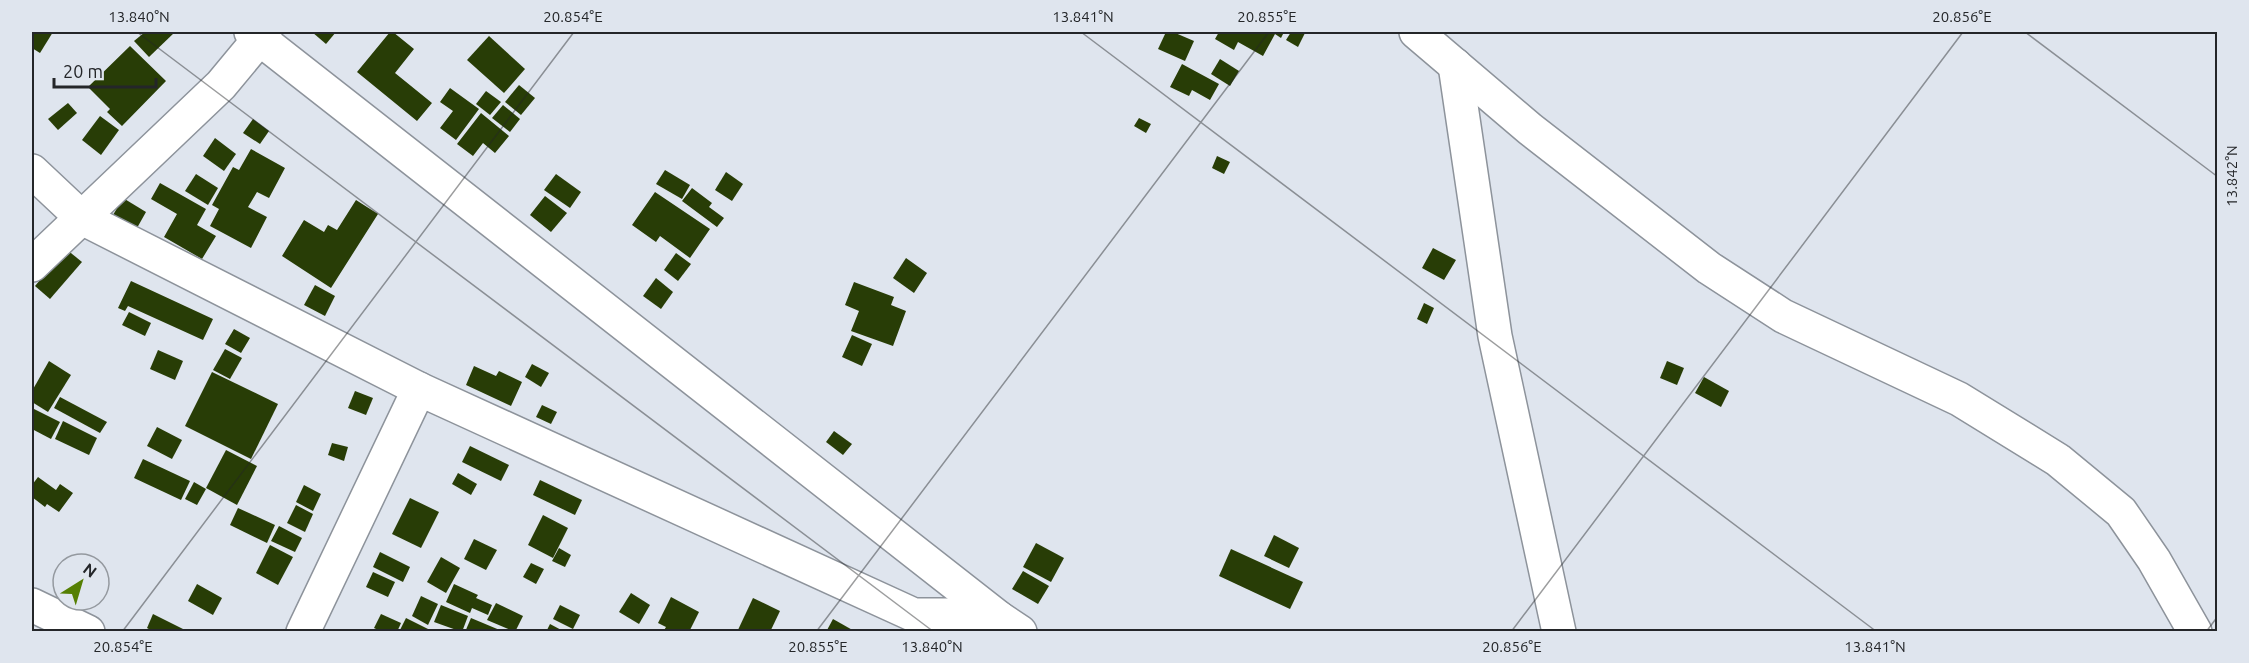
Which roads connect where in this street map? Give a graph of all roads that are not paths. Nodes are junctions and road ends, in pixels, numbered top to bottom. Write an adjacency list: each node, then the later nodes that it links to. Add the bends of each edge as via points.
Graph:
1 (1416, 32): 3 (street)
2 (258, 34): 5 (street, via 221,85); 9 (street)
3 (1455, 65): 12 (street, via 1495,336); 13 (street, via 1530,129 1718,274 1784,316 1959,399 2058,460 2121,512)
4 (32, 171): 5 (street)
5 (82, 218): 6 (street); 7 (street)
6 (32, 265)
7 (419, 389): 9 (street, via 914,615 963,615); 11 (street)
8 (32, 605): 10 (street)
9 (1010, 625)
10 (88, 632)
11 (303, 632)
12 (1559, 632)
13 (2195, 632)

